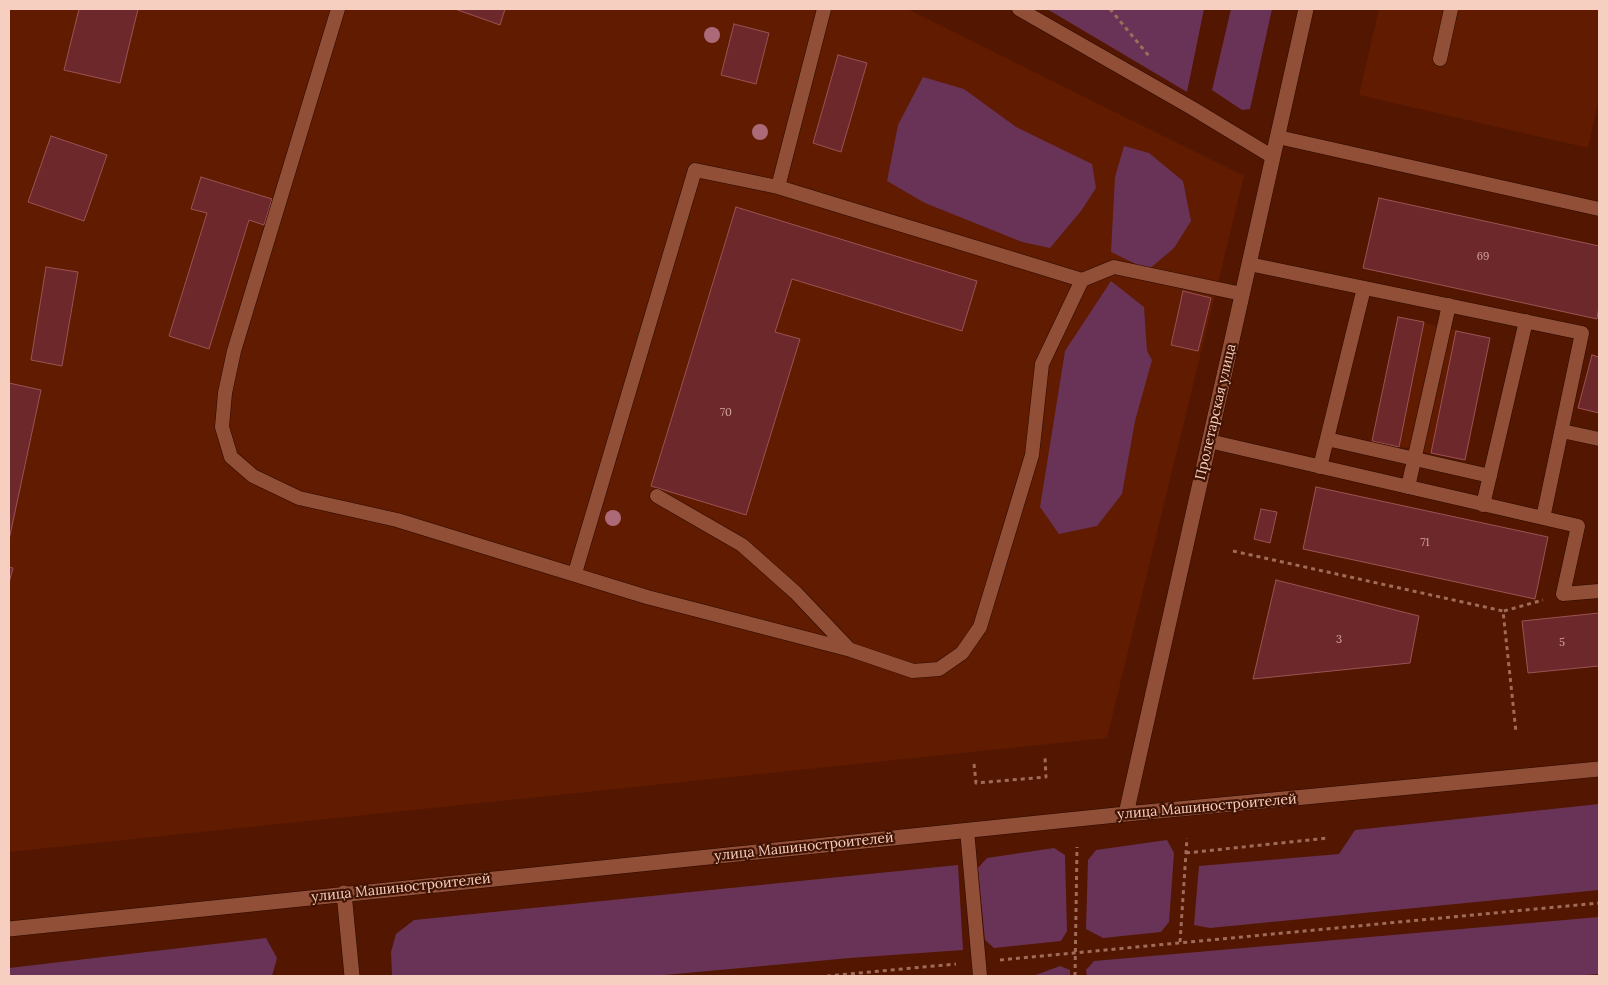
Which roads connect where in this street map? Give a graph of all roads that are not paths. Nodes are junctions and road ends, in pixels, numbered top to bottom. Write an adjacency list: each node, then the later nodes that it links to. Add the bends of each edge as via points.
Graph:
1 (338, 9): 28 (lane, via 234,351 222,426 231,457 252,476 299,498 397,520)
2 (824, 9): 9 (lane)
3 (1018, 9): 8 (lane)
4 (1306, 9): 7 (main road, Пролетарская улица)
5 (1451, 9): 6 (lane)
6 (1440, 59)
7 (1278, 136): 8 (main road, Пролетарская улица); 10 (lane)
8 (1273, 158): 11 (main road, Пролетарская улица)
9 (778, 187): 12 (lane); 28 (lane, via 695,170)
10 (1599, 209)
11 (1249, 264): 13 (lane); 14 (main road, Пролетарская улица)
12 (1082, 280): 14 (lane, via 1114,267); 30 (lane, via 1042,364 1032,455 980,627 962,653 939,668 913,672)
13 (1364, 288): 15 (lane); 18 (lane)
14 (1242, 294): 20 (main road, Пролетарская улица)
15 (1449, 305): 16 (lane); 21 (lane)
16 (1526, 321): 17 (lane, via 1582,333); 23 (lane)
17 (1562, 430): 19 (lane); 27 (lane)
18 (1327, 439): 21 (lane); 22 (lane)
19 (1599, 439)
20 (1209, 442): 22 (lane); 32 (main road, Пролетарская улица)
21 (1414, 459): 23 (lane); 24 (lane)
22 (1320, 467): 24 (lane)
23 (1490, 476): 26 (lane)
24 (1408, 487): 26 (lane)
25 (657, 496): 30 (lane, via 742,545 796,593)
26 (1483, 504): 27 (lane)
27 (1543, 518): 29 (lane, via 1578,526 1563,594)
28 (575, 573): 30 (lane, via 648,597)
29 (1599, 591)
30 (851, 650)
31 (1599, 769): 32 (main road, улица Машиностроителей)
32 (1126, 814): 33 (main road, улица Машиностроителей)
33 (967, 830): 34 (main road, улица Машиностроителей); 36 (lane)
34 (344, 893): 35 (main road, улица Машиностроителей); 37 (main road)
35 (9, 929)
36 (980, 969)
37 (352, 976)

